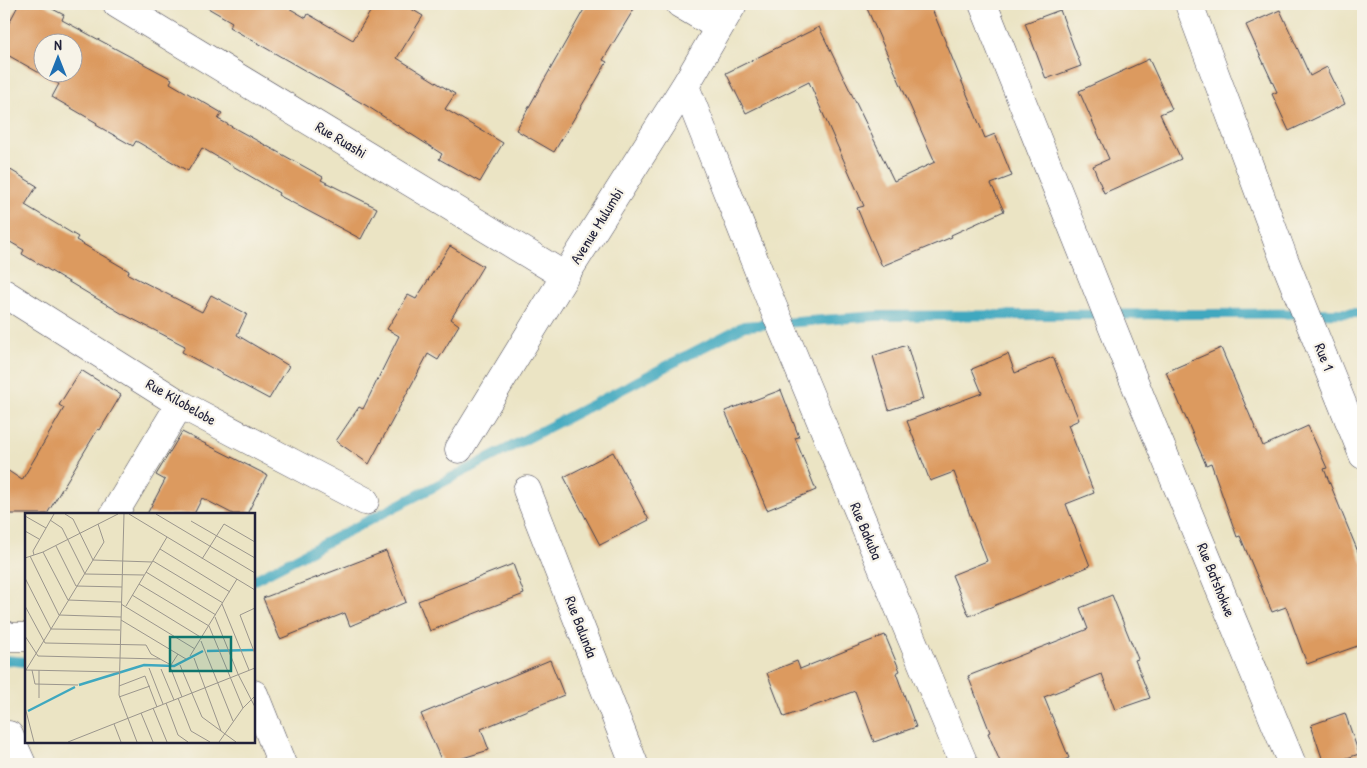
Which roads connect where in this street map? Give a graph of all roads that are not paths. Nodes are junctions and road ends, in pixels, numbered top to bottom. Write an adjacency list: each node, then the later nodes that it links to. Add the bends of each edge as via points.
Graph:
1 (117, 4): 8 (street, Rue Ruashi)
2 (680, 4): 6 (street)
3 (733, 4): 6 (street, Avenue Mulumbi)
4 (983, 4): 24 (street, Rue Batshokwe)
5 (1189, 4): 12 (street, Rue 1, via 1284,259)
6 (719, 27): 7 (street, Avenue Mulumbi)
7 (686, 86): 8 (street, Avenue Mulumbi); 23 (street, Rue Bakuba, via 769,298)
8 (565, 276): 11 (street, Avenue Mulumbi)
9 (4, 294): 10 (street, Rue Kilobelobe)
10 (180, 404): 14 (street, Rue Kilobelobe); 15 (street)
11 (459, 449)
12 (1363, 455)
13 (527, 490): 22 (street, Rue Balunda)
14 (365, 500)
15 (115, 513)
16 (4, 634): 17 (street)
17 (25, 637)
18 (255, 696): 21 (street)
19 (9, 735): 20 (street)
20 (22, 764)
21 (282, 764)
22 (634, 764)
23 (964, 764)
24 (1292, 764)

